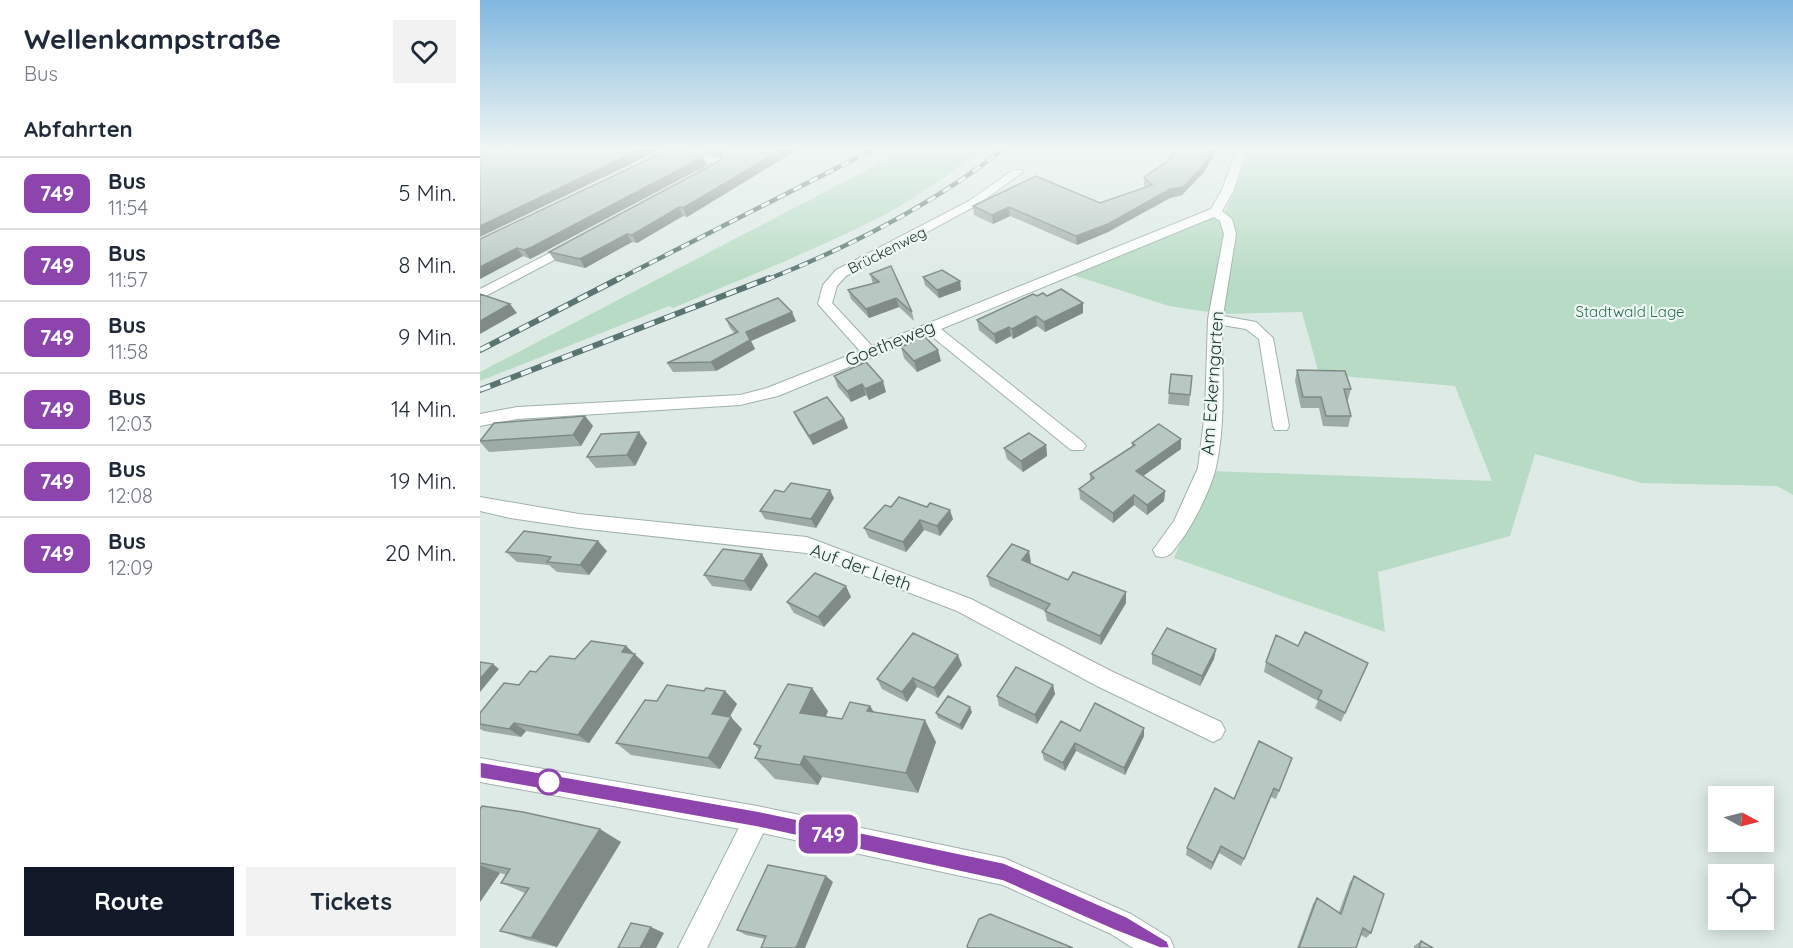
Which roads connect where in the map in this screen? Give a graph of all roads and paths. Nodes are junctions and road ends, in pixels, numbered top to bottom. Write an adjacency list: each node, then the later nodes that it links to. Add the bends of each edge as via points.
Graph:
1 (988, 192): 8 (street, Brückenweg, via 841,273 830,285 825,304)
2 (1227, 192): 3 (street)
3 (1215, 212): 6 (street, Am Eckerngarten, via 1226,219 1230,234); 7 (street, Goetheweg)
4 (584, 239): 5 (street)
5 (480, 295)
6 (1215, 319): 10 (street, via 1251,325 1266,338); 13 (street, Am Eckerngarten, via 1207,468 1182,525)
7 (930, 327): 8 (street, Goetheweg); 11 (street)
8 (869, 351): 9 (street, Goetheweg, via 772,392 740,400 517,413)
9 (480, 420)
10 (1281, 426)
11 (1077, 446)
12 (480, 504): 14 (street, Auf der Lieth, via 579,521 807,545 964,605)
13 (1163, 550)
14 (1213, 730)
15 (480, 770): 16 (street)
16 (757, 819): 17 (street); 18 (street, via 1004,872 1121,924)
17 (692, 948)
18 (1160, 948)

